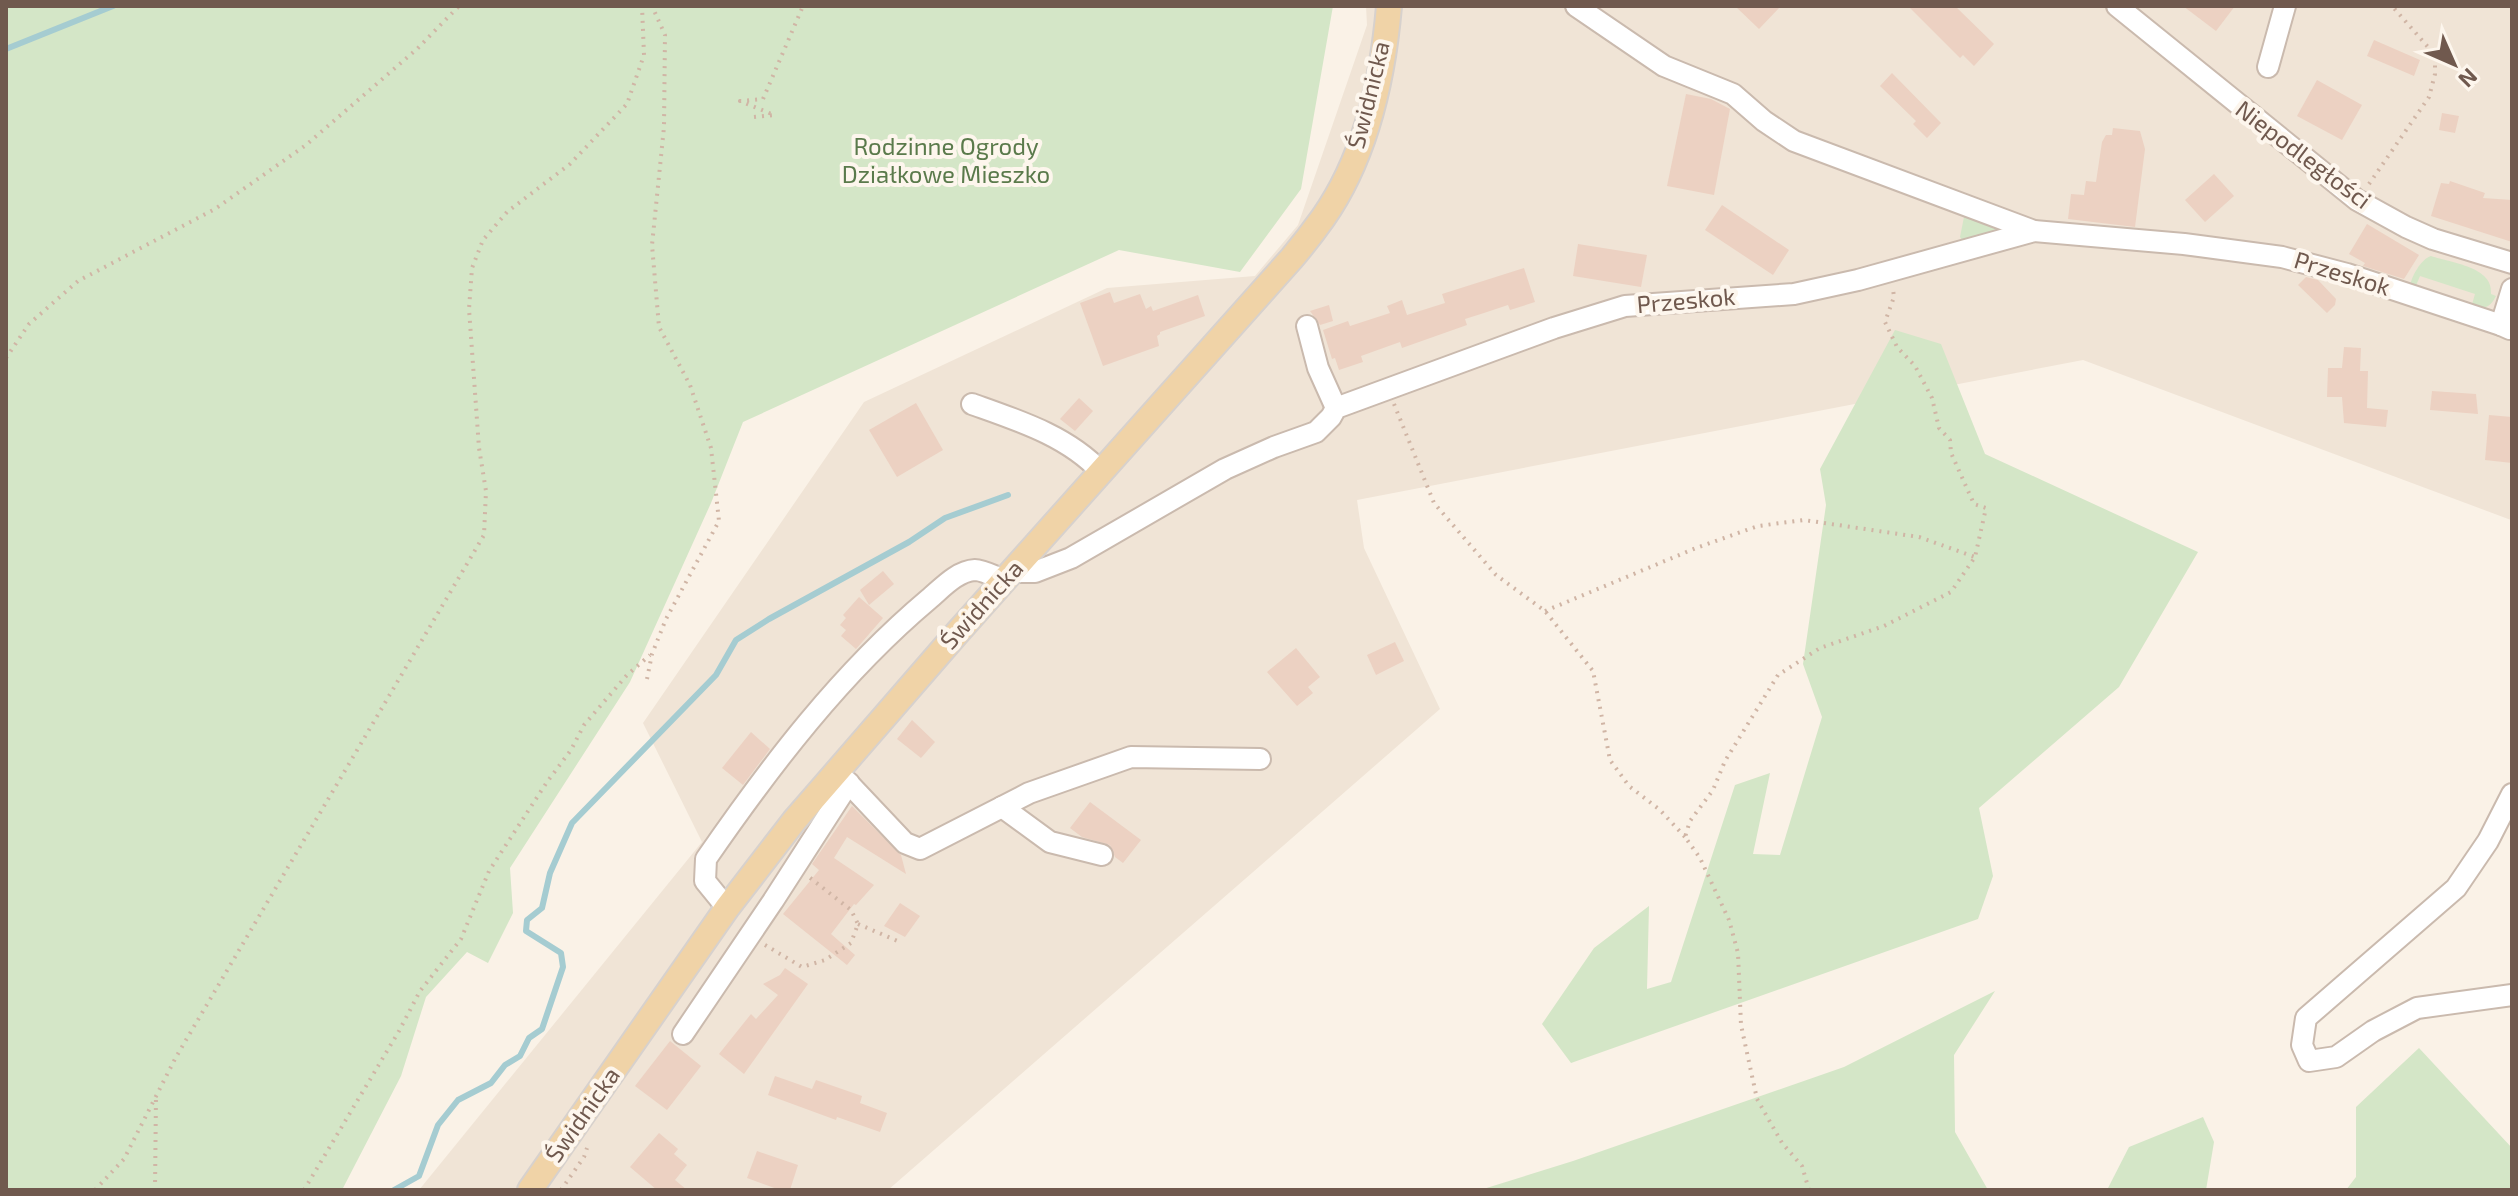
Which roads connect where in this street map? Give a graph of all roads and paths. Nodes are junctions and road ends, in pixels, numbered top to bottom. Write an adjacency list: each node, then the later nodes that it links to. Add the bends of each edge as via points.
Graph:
1 (459, 6): 19 (path, via 306,145 215,209 78,281 29,324)
2 (642, 6): 42 (path, via 644,55 627,104 570,164 507,212 483,240 472,268 469,309 486,491 484,535)
3 (652, 6): 27 (path, via 665,35 664,127 652,245 659,327 690,385 711,448 719,521)
4 (803, 6): 11 (path, via 763,99 740,101 774,115)
5 (1389, 6): 23 (main road, Świdnicka, via 1364,130 1324,216)
6 (1576, 6): 13 (street, Przeskok, via 1664,66 1733,94 1794,141)
7 (2117, 6): 14 (street, Niepodległości, via 2357,200 2433,239)
8 (2285, 6): 10 (street)
9 (2392, 6): 12 (path, via 2435,55 2435,74 2429,97)
10 (2268, 67)
11 (754, 117)
12 (2367, 187)
13 (2034, 231): 15 (street, Przeskok); 18 (street, Przeskok, via 2282,257)
14 (2512, 263)
15 (1884, 273): 20 (street, Przeskok, via 1794,294 1625,306); 24 (path, via 1894,297 1885,322 1932,398 1939,428 1950,440 1974,504 1986,508)
16 (2512, 289): 18 (street)
17 (1307, 326): 22 (street, via 1318,368)
18 (2507, 327)
19 (6, 358)
20 (1388, 388): 22 (street, Przeskok); 26 (path, via 1434,503 1496,575)
21 (972, 404): 23 (street, via 1039,429)
22 (1340, 406): 25 (street, via 1316,432 1225,469 1071,558)
23 (1101, 472): 25 (main road, Świdnicka)
24 (1975, 557): 26 (path, via 1919,537 1804,520 1758,526); 33 (path, via 1951,592 1884,626 1820,648 1778,675)
25 (1008, 576): 30 (main road, Świdnicka); 36 (street, via 975,570 952,579 846,678 706,859 705,881)
26 (1545, 611): 33 (path, via 1593,671 1610,760 1629,786)
27 (652, 654): 28 (path); 45 (path, via 584,725 489,871 461,939 420,991)
28 (647, 679)
29 (1260, 759): 32 (street, via 1131,757)
30 (843, 777): 32 (street, via 905,843 920,849); 35 (street); 36 (main road, Świdnicka, via 794,821)
31 (2512, 794): 40 (street, via 2456,888 2306,1018 2302,1045 2309,1061 2336,1057 2417,1008)
32 (1002, 807): 34 (street, via 1050,842)
33 (1685, 837): 47 (path, via 1729,920 1738,953 1741,1025 1757,1099 1802,1166)
34 (1102, 855)
35 (795, 867): 37 (path, via 851,910); 38 (street)
36 (727, 908): 46 (main road, Świdnicka)
37 (858, 924): 38 (path, via 851,943 802,967); 39 (path)
38 (751, 933): 41 (street)
39 (900, 942)
40 (2512, 995)
41 (683, 1034)
42 (156, 1093): 43 (path, via 124,1159); 44 (path)
43 (95, 1190)
44 (155, 1190)
45 (304, 1190)
46 (530, 1190)
47 (1809, 1190)

